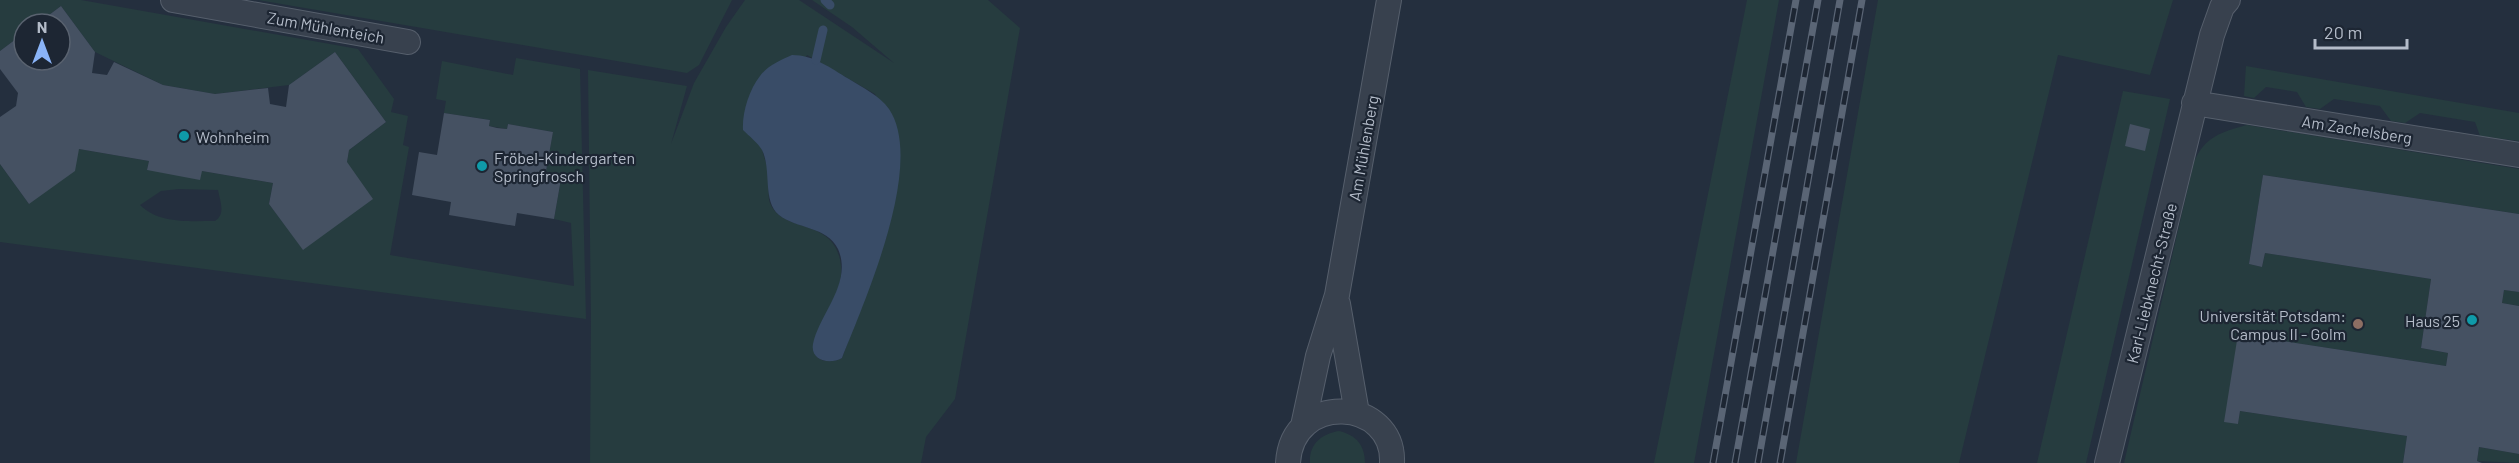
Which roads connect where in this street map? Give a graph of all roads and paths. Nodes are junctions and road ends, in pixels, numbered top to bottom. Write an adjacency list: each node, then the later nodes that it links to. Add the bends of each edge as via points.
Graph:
1 (173, 0): 4 (street, Zum Mühlenteich)
2 (1389, 0): 7 (street, Am Mühlenberg)
3 (2228, 0): 5 (street, Karl-Liebknecht-Straße, via 2212,35)
4 (408, 42)
5 (2194, 103): 6 (street, Am Zachelsberg); 12 (street, Karl-Liebknecht-Straße)
6 (2519, 155)
7 (1337, 295): 8 (street, Am Mühlenberg); 9 (street, Am Mühlenberg, via 1318,356)
8 (1356, 413): 9 (street, via 1328,412); 10 (street, via 1380,430)
9 (1303, 426): 11 (street, Am Mühlenberg, via 1288,452)
10 (1395, 461)
11 (1288, 463)
12 (2107, 463)

